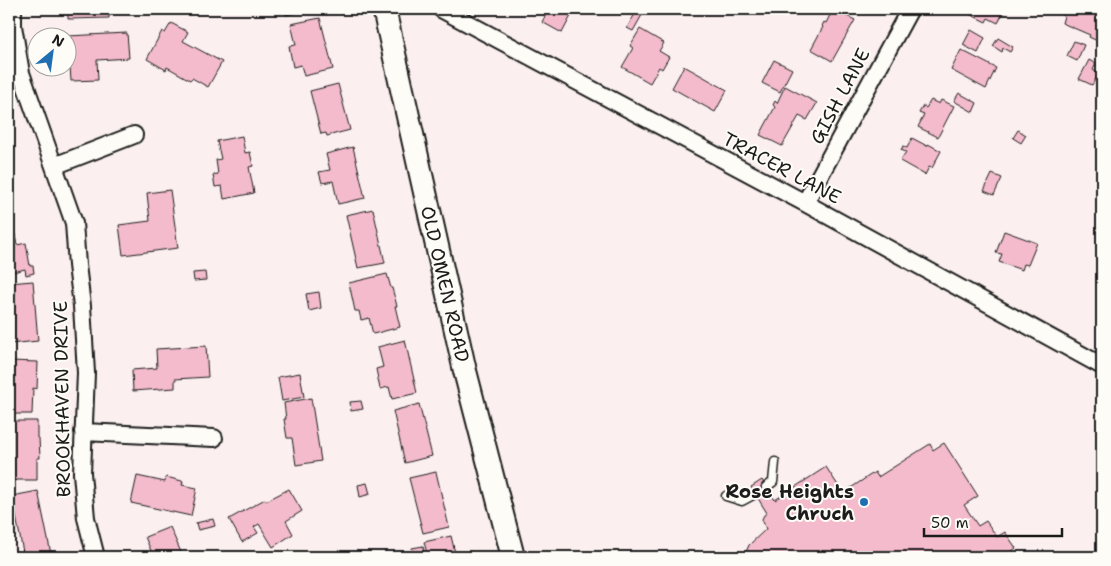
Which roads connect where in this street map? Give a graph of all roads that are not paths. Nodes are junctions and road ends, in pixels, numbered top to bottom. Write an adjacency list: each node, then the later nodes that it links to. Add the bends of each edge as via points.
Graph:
1 (13, 9): 6 (street, BROOKHAVEN DRIVE, via 21,73)
2 (384, 9): 16 (street, OLD OMEN ROAD, via 463,362)
3 (441, 9): 7 (street, TRACER LANE)
4 (910, 9): 7 (street, GISH LANE)
5 (134, 135): 6 (street)
6 (54, 166): 9 (street, BROOKHAVEN DRIVE, via 74,223 86,373)
7 (805, 203): 8 (street, TRACER LANE)
8 (1102, 366)
9 (83, 432): 10 (street); 15 (street, BROOKHAVEN DRIVE, via 86,518)
10 (214, 438)
11 (775, 462): 12 (lane, via 773,482)
12 (766, 487)
13 (755, 494): 14 (lane, via 742,501)
14 (726, 496)
15 (96, 557)
16 (513, 557)

